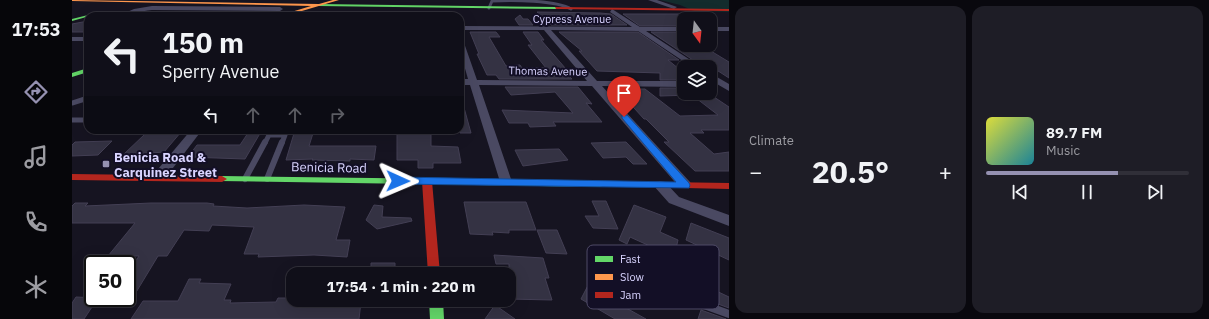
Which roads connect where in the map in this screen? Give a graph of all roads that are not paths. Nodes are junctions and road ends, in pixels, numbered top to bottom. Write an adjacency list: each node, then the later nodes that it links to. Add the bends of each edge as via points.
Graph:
1 (262, 0): 7 (main road)
2 (337, 0): 7 (main road)
3 (651, 0): 10 (street)
4 (72, 2): 6 (main road); 14 (main road, via 86,4 91,8)
5 (350, 2): 7 (main road); 8 (main road)
6 (216, 3): 15 (main road, via 149,5); 17 (main road)
7 (322, 4): 8 (main road); 17 (main road)
8 (489, 7): 9 (main road)
9 (569, 7): 10 (main road); 11 (main road)
10 (674, 7): 11 (main road); 12 (main road)
11 (662, 9): 12 (main road)
12 (729, 9)
13 (612, 11): 24 (street)
14 (85, 12)
15 (121, 12)
16 (123, 12): 17 (street, via 152,8)
17 (283, 12)
18 (84, 13): 19 (main road)
19 (72, 16)
20 (84, 17): 21 (main road)
21 (72, 20)
22 (464, 28): 23 (street, Cypress Avenue)
23 (545, 28): 24 (street, Cypress Avenue); 38 (street)
24 (640, 29): 25 (street, Cypress Avenue); 32 (street)
25 (677, 29)
26 (717, 29): 27 (street)
27 (729, 29)
28 (84, 34): 29 (street)
29 (73, 39): 30 (street)
30 (84, 39)
31 (464, 52): 37 (street)
32 (686, 60)
33 (84, 71): 34 (main road)
34 (72, 75)
35 (717, 80): 41 (street)
36 (464, 82): 37 (street, Thomas Avenue)
37 (474, 82): 38 (street, Thomas Avenue); 52 (street)
38 (595, 83): 39 (street, Thomas Avenue); 54 (street)
39 (677, 84)
40 (717, 85): 41 (street)
41 (727, 86)
42 (84, 99): 43 (lane)
43 (72, 103)
44 (72, 120): 45 (lane)
45 (84, 120)
46 (194, 134): 48 (street)
47 (72, 177): 48 (main road, Benicia Road)
48 (158, 178): 49 (main road, Benicia Road)
49 (245, 179): 50 (main road, Benicia Road); 50 (lane, via 269,135 285,135)
50 (267, 179): 51 (main road, Benicia Road)
51 (427, 181): 52 (main road, Benicia Road); 57 (main road)
52 (506, 182): 53 (main road, Benicia Road)
53 (660, 185): 54 (main road, Benicia Road); 56 (street, via 674,200)
54 (685, 185): 55 (main road, Benicia Road)
55 (729, 186)
56 (729, 221)
57 (433, 267)
58 (436, 307): 61 (main road)
59 (716, 309): 60 (lane)
60 (729, 314)
61 (437, 319)

